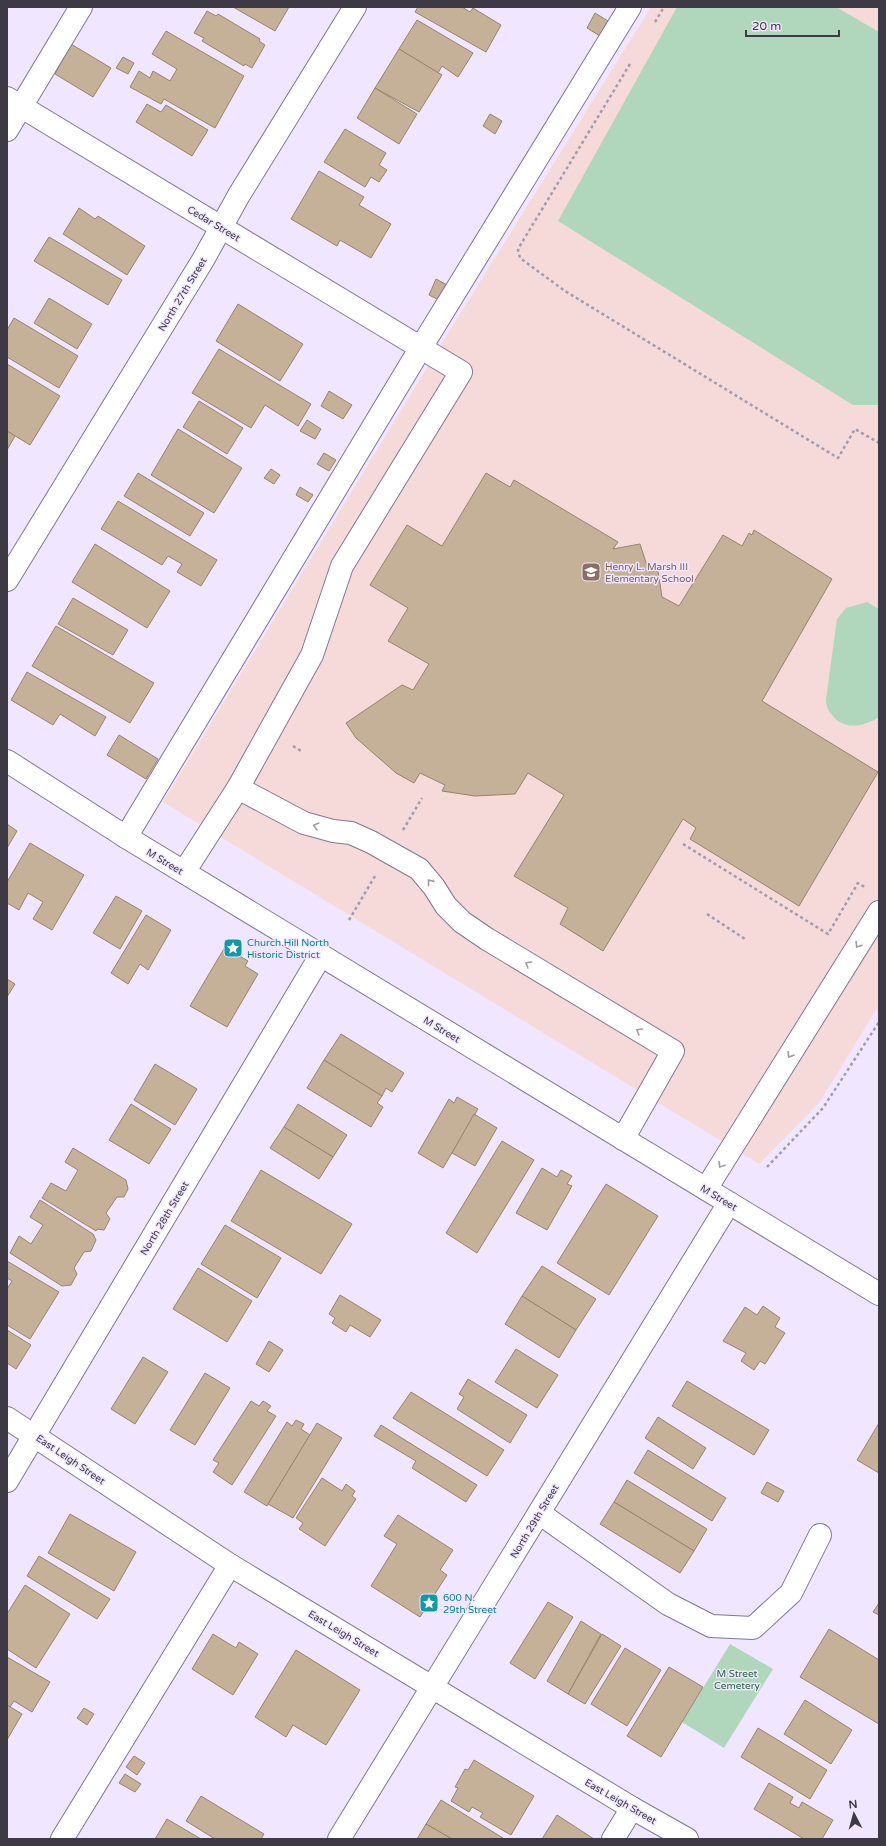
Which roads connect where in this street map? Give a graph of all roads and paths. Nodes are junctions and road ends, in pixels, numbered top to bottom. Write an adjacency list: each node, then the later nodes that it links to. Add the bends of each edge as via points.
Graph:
1 (82, 7): 7 (street)
2 (355, 7): 9 (street, North 27th Street)
3 (630, 7): 10 (street)
4 (664, 7): 5 (path)
5 (652, 27)
6 (631, 61): 11 (path, via 521,244 518,250 520,258 565,291 838,458 855,429)
7 (14, 102): 8 (street); 9 (street, Cedar Street)
8 (7, 130)
9 (221, 227): 10 (street, Cedar Street); 12 (street, North 27th Street)
10 (420, 349): 14 (street, Cedar Street, via 461,372 342,566 312,655); 17 (street)
11 (879, 443)
12 (7, 580)
13 (7, 761): 17 (street, M Street)
14 (238, 788): 19 (street); 28 (street, one-way to 14, via 673,1051 462,922 446,906 419,869 351,833 304,823)
15 (422, 798): 16 (path)
16 (400, 836)
17 (126, 837): 19 (street, M Street)
18 (683, 844): 21 (path, via 828,934 858,883)
19 (184, 872): 26 (street, M Street)
20 (377, 874): 24 (path)
21 (870, 890)
22 (879, 912): 30 (street, one-way to 30)
23 (707, 914): 25 (path)
24 (349, 920)
25 (745, 939)
26 (321, 955): 28 (street, M Street); 34 (street, North 28th Street)
27 (879, 1022): 29 (path, via 823,1108)
28 (623, 1139): 30 (street, M Street)
29 (767, 1167)
30 (706, 1189): 31 (street, M Street)
31 (729, 1203): 32 (street, M Street); 36 (street, North 29th Street)
32 (879, 1294)
33 (7, 1418): 34 (street, East Leigh Street)
34 (34, 1435): 35 (street, North 28th Street); 38 (street, East Leigh Street)
35 (7, 1481)
36 (539, 1513): 37 (street, via 668,1604 712,1626 753,1628 791,1593); 39 (street, North 29th Street)
37 (820, 1535)
38 (230, 1565): 39 (street, East Leigh Street); 41 (street)
39 (432, 1687): 40 (street, East Leigh Street); 42 (street, North 29th Street)
40 (632, 1808): 43 (street); 44 (street, East Leigh Street)
41 (62, 1839)
42 (339, 1839)
43 (613, 1839)
44 (687, 1839)

